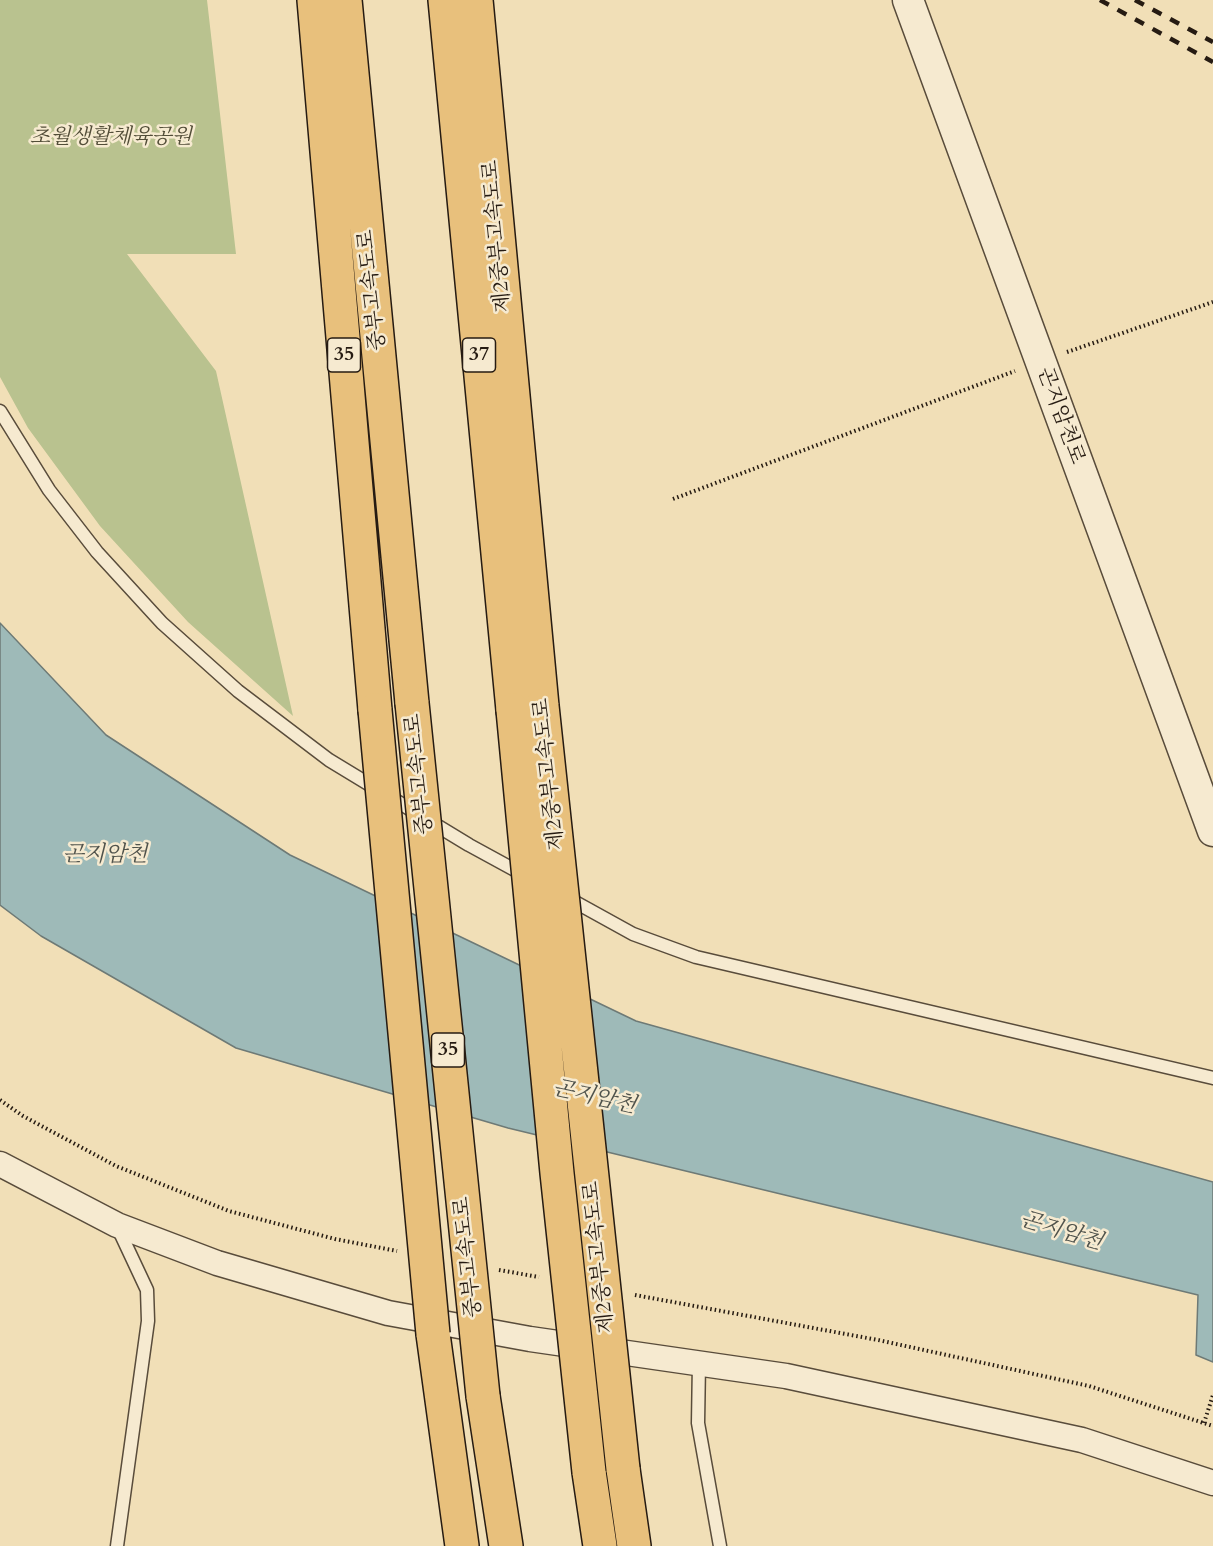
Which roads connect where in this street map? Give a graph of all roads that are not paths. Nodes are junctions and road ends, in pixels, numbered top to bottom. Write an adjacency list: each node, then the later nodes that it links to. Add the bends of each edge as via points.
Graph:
1 (314, 0): 15 (highway, 중부고속도로 / 35, bridge, via 433,1335)
2 (345, 0): 16 (highway, 중부고속도로 / 35, bridge, via 483,1396)
3 (445, 0): 7 (highway, 제2중부고속도로 / 37)
4 (476, 0): 7 (highway, 제2중부고속도로 / 37)
5 (908, 0): 8 (street, 곤지암천로)
6 (0, 411): 9 (lane, via 49,490 97,552 162,623 238,691 329,760 469,845 633,934 696,957)
7 (528, 708): 17 (highway, 제2중부고속도로 / 37, bridge, via 556,1161); 18 (highway, 제2중부고속도로 / 37, bridge)
8 (1213, 831)
9 (1213, 1078)
10 (0, 1164): 11 (street)
11 (117, 1226): 12 (street, via 217,1263 388,1313 530,1339); 14 (lane, via 147,1290 148,1321)
12 (699, 1363): 13 (street, via 786,1376 1083,1440); 19 (lane, via 698,1423)
13 (1213, 1483)
14 (117, 1546)
15 (462, 1546)
16 (506, 1546)
17 (600, 1546)
18 (634, 1546)
19 (720, 1546)

